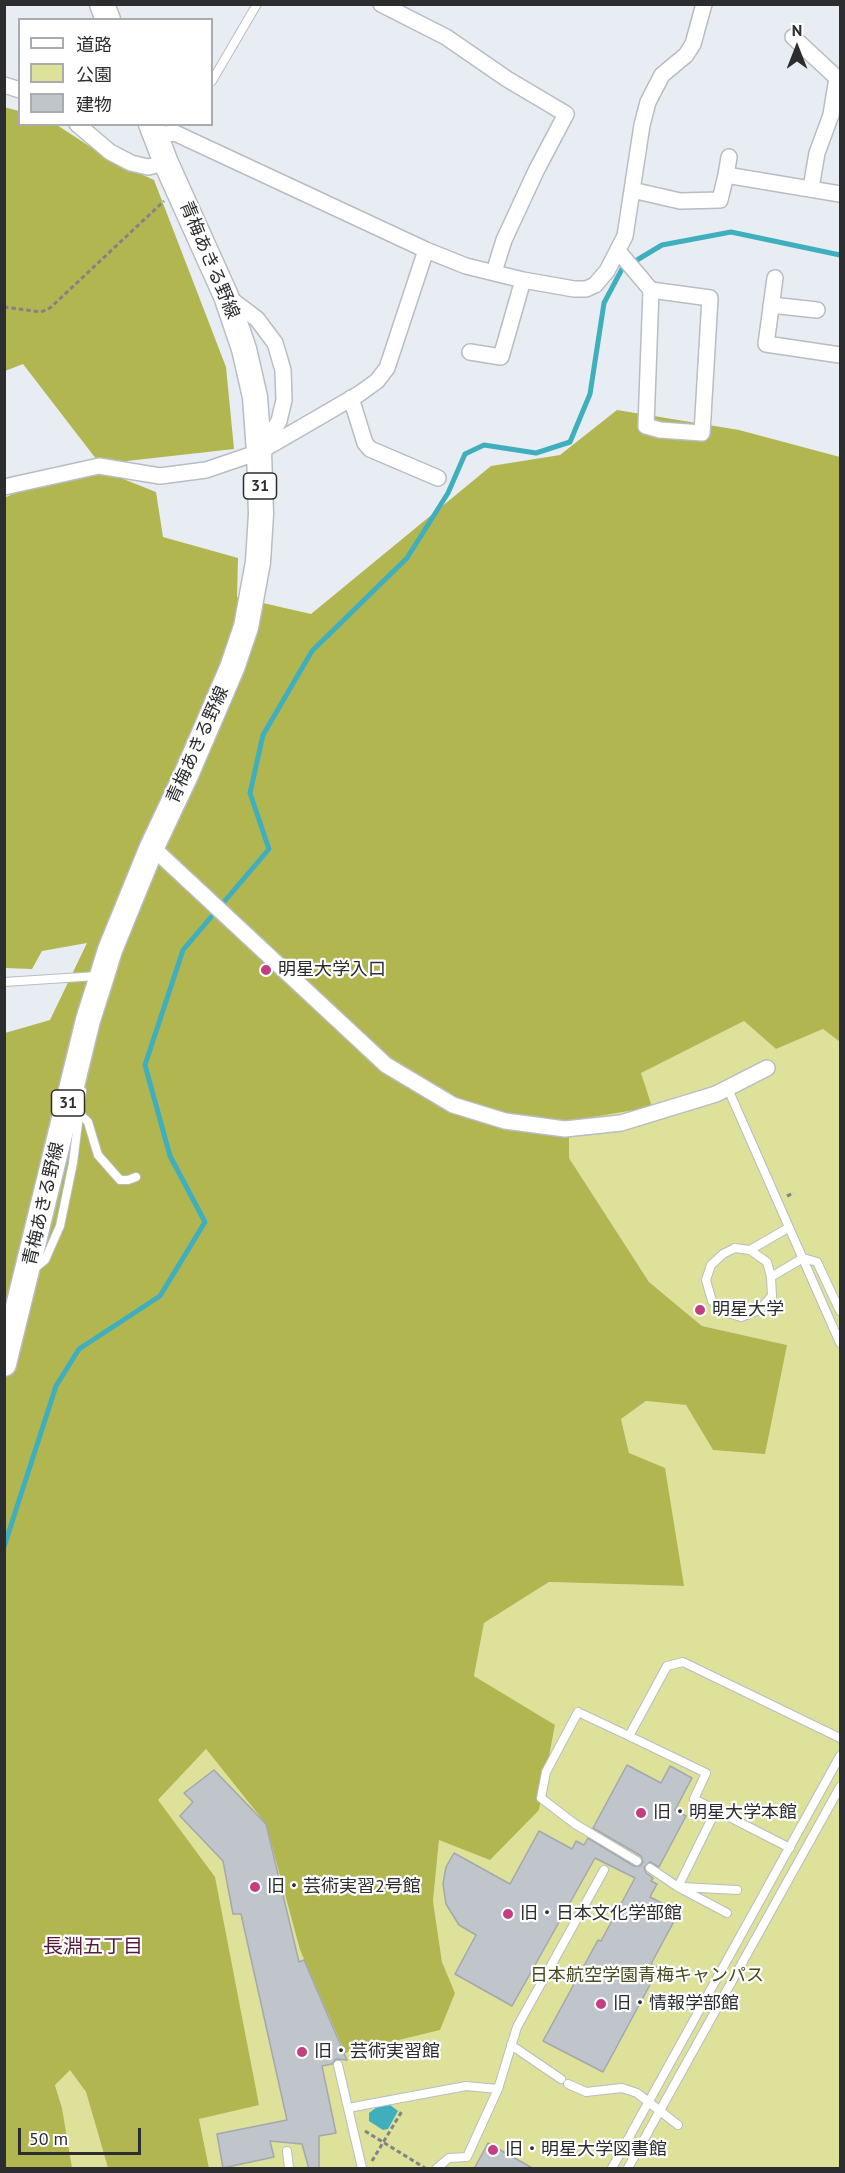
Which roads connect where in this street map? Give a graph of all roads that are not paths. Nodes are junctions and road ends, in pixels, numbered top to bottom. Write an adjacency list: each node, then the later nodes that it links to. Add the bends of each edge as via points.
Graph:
1 (257, 4): 5 (lane)
2 (381, 4): 16 (street, via 446,37 566,114 504,240)
3 (699, 5): 12 (street, via 693,44 662,75 648,102)
4 (793, 37): 11 (street, via 837,78)
5 (213, 79)
6 (78, 126): 9 (street, via 110,152 131,163 148,167)
7 (166, 129): 9 (main road, 青梅あきる野線 / 31); 14 (street)
8 (729, 157): 10 (street)
9 (166, 163): 20 (main road, 青梅あきる野線 / 31)
10 (726, 175): 11 (street); 12 (street, via 720,200 680,201)
11 (811, 188): 13 (street)
12 (632, 190): 15 (street)
13 (840, 194)
14 (426, 250): 16 (street, via 465,266); 25 (street, via 387,368 377,381)
15 (620, 253): 18 (street, via 595,285 586,289); 19 (street)
16 (494, 272): 18 (street)
17 (775, 278): 21 (street)
18 (523, 280): 23 (street, via 501,357)
19 (651, 290): 19 (street, via 646,426 702,433 710,298)
20 (226, 296): 26 (main road, 青梅あきる野線 / 31, via 255,397); 26 (street, via 257,319 275,344 284,370 279,421)
21 (771, 305): 22 (street); 24 (street, via 766,344)
22 (817, 310)
23 (470, 352)
24 (840, 356)
25 (351, 398): 26 (street); 27 (street, via 370,449)
26 (259, 452): 28 (street, via 206,470 171,475 99,466); 29 (main road, 青梅あきる野線 / 31, via 259,553 246,627 232,668)
27 (438, 478)
28 (4, 487)
29 (152, 847): 30 (main road, 青梅あきる野線 / 31); 34 (street, via 386,1065 453,1105 505,1121 566,1129 621,1124)
30 (102, 976): 31 (lane); 33 (main road, 青梅あきる野線 / 31, via 88,1020)
31 (4, 982)
32 (767, 1068): 34 (street)
33 (81, 1075): 35 (lane); 40 (main road, 青梅あきる野線 / 31)
34 (728, 1089): 37 (lane)
35 (79, 1113): 36 (lane, via 88,1122 98,1155 120,1180); 40 (lane, via 60,1226 45,1260)
36 (136, 1178)
37 (788, 1228): 38 (lane); 39 (lane)
38 (750, 1250): 41 (lane, via 767,1262); 41 (lane, via 735,1248 711,1265 706,1280 712,1301 725,1312 741,1317 759,1310 772,1296)
39 (803, 1258): 41 (lane); 42 (lane, via 817,1262); 43 (lane)
40 (28, 1274): 44 (main road, 青梅あきる野線 / 31)
41 (771, 1277)
42 (840, 1311)
43 (840, 1343)
44 (4, 1364)
45 (629, 1736): 46 (lane, via 667,1666 683,1662); 49 (lane, via 706,1773 694,1799); 51 (lane, via 578,1712 546,1772 541,1798 613,1851)
46 (840, 1738)
47 (840, 1756): 50 (lane)
48 (840, 1787): 62 (lane)
49 (716, 1810): 50 (lane); 54 (lane)
50 (790, 1848): 60 (lane)
51 (637, 1861)
52 (650, 1868): 54 (lane)
53 (604, 1870): 57 (lane, via 517,2027)
54 (678, 1887): 55 (lane); 56 (lane)
55 (737, 1890)
56 (727, 1912)
57 (512, 2045): 59 (lane); 60 (lane, via 565,2082 586,2091 622,2088)
58 (338, 2065): 61 (lane)
59 (498, 2089): 61 (lane, via 466,2086); 67 (lane, via 467,2157 449,2158)
60 (649, 2102): 62 (lane); 68 (lane)
61 (348, 2108): 66 (lane)
62 (660, 2111): 63 (lane); 69 (lane)
63 (678, 2125)
64 (287, 2151): 65 (lane)
65 (290, 2169)
66 (362, 2169)
67 (437, 2169)
68 (612, 2169)
69 (628, 2169)

